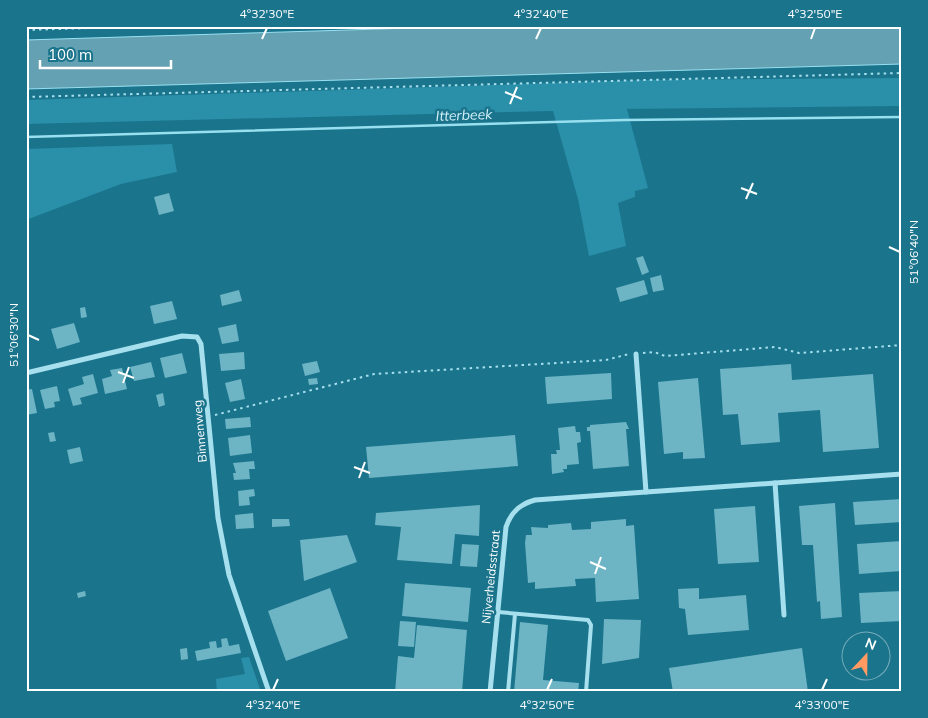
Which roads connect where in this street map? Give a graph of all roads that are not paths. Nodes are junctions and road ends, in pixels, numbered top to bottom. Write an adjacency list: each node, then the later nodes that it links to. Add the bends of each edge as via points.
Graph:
1 (636, 354): 5 (street)
2 (26, 373): 9 (street, Binnenweg, via 191,335 197,337 201,344 218,518 229,575)
3 (902, 474): 4 (street, Nijverheidsstraat)
4 (775, 483): 5 (street, Nijverheidsstraat); 8 (street)
5 (646, 492): 6 (street, Nijverheidsstraat, via 535,500 517,508 506,527)
6 (498, 612): 7 (lane); 10 (street, Nijverheidsstraat)
7 (515, 614): 11 (lane); 12 (lane, via 588,620 591,625)
8 (784, 616)
9 (269, 692)
10 (490, 692)
11 (508, 692)
12 (586, 692)

